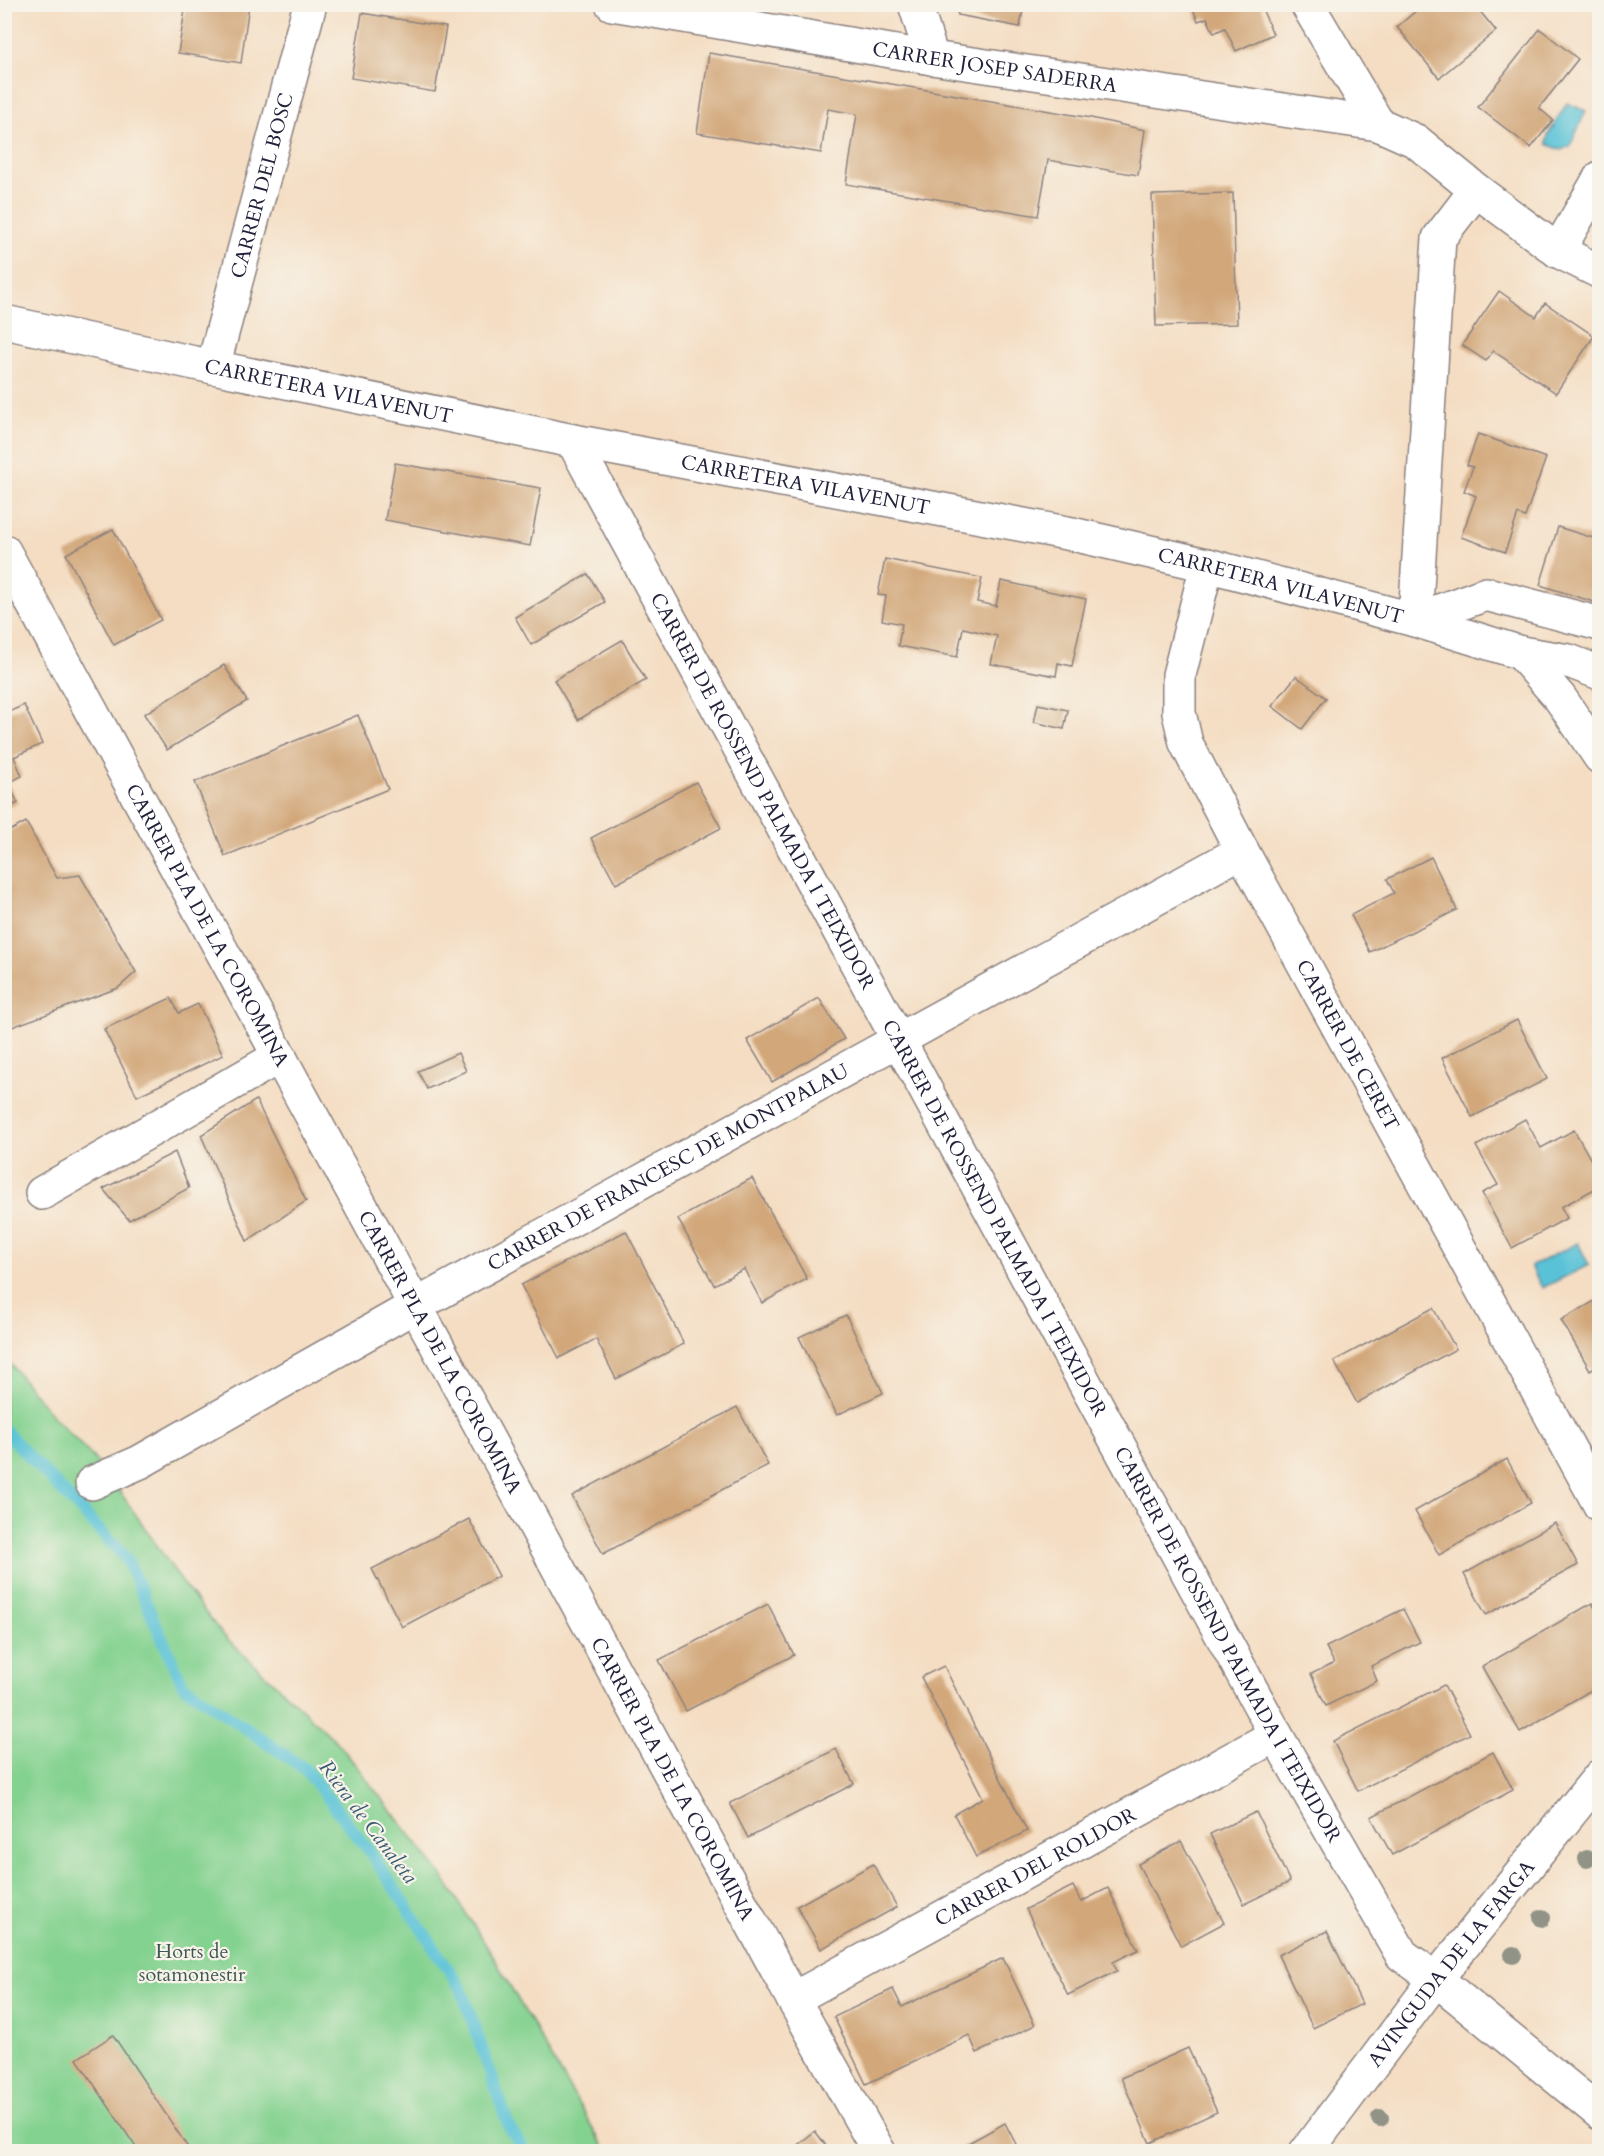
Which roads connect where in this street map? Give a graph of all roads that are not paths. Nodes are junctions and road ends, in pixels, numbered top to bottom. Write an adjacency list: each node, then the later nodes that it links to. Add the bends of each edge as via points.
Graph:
1 (310, 4): 12 (street, CARRER DEL BOSC)
2 (612, 4): 5 (street, CARRER JOSEP SADERRA)
3 (915, 4): 5 (street)
4 (1307, 4): 6 (street)
5 (932, 58): 6 (street, CARRER JOSEP SADERRA)
6 (1378, 124): 8 (street, CARRER JOSEP SADERRA, via 1416,141)
7 (1599, 178): 9 (street)
8 (1476, 190): 9 (street, CARRER JOSEP SADERRA); 16 (street, via 1439,238)
9 (1558, 252): 10 (street, CARRER JOSEP SADERRA)
10 (1599, 272)
11 (4, 322): 12 (street, CARRETERA VILAVENUT)
12 (213, 368): 13 (street, CARRETERA VILAVENUT)
13 (573, 441): 15 (street, CARRETERA VILAVENUT, via 1072,534); 22 (street, CARRER DE ROSSEND PALMADA I TEIXIDOR)
14 (4, 551): 23 (street, CARRER PLA DE LA COROMINA)
15 (1207, 565): 16 (street, CARRETERA VILAVENUT); 21 (street, CARRER DE CERET, via 1179,675 1179,713 1186,743)
16 (1415, 620): 17 (street, via 1486,594); 18 (street, CARRETERA VILAVENUT)
17 (1599, 624)
18 (1521, 653): 19 (street, CARRETERA VILAVENUT, via 1569,661); 20 (street, via 1560,698)
19 (1599, 673)
20 (1599, 756)
21 (1242, 851): 22 (street, CARRER DE FRANCESC DE MONTPALAU); 27 (street, CARRER DE CERET)
22 (898, 1041): 25 (street, CARRER DE FRANCESC DE MONTPALAU); 28 (street, CARRER DE ROSSEND PALMADA I TEIXIDOR)
23 (280, 1056): 24 (street); 25 (street, CARRER PLA DE LA COROMINA)
24 (42, 1193)
25 (415, 1306): 26 (street, CARRER DE FRANCESC DE MONTPALAU, via 140,1462); 31 (street, CARRER PLA DE LA COROMINA)
26 (92, 1483)
27 (1599, 1505)
28 (1276, 1735): 30 (street, CARRER DE ROSSEND PALMADA I TEIXIDOR, via 1402,1955); 31 (street, CARRER DEL ROLDOR)
29 (1599, 1776): 30 (street, AVINGUDA DE LA FARGA)
30 (1436, 1979): 32 (street, CARRER DE ROSSEND PALMADA I TEIXIDOR); 34 (street, AVINGUDA DE LA FARGA)
31 (793, 1999): 33 (street, CARRER PLA DE LA COROMINA)
32 (1599, 2113)
33 (879, 2151)
34 (1306, 2151)

